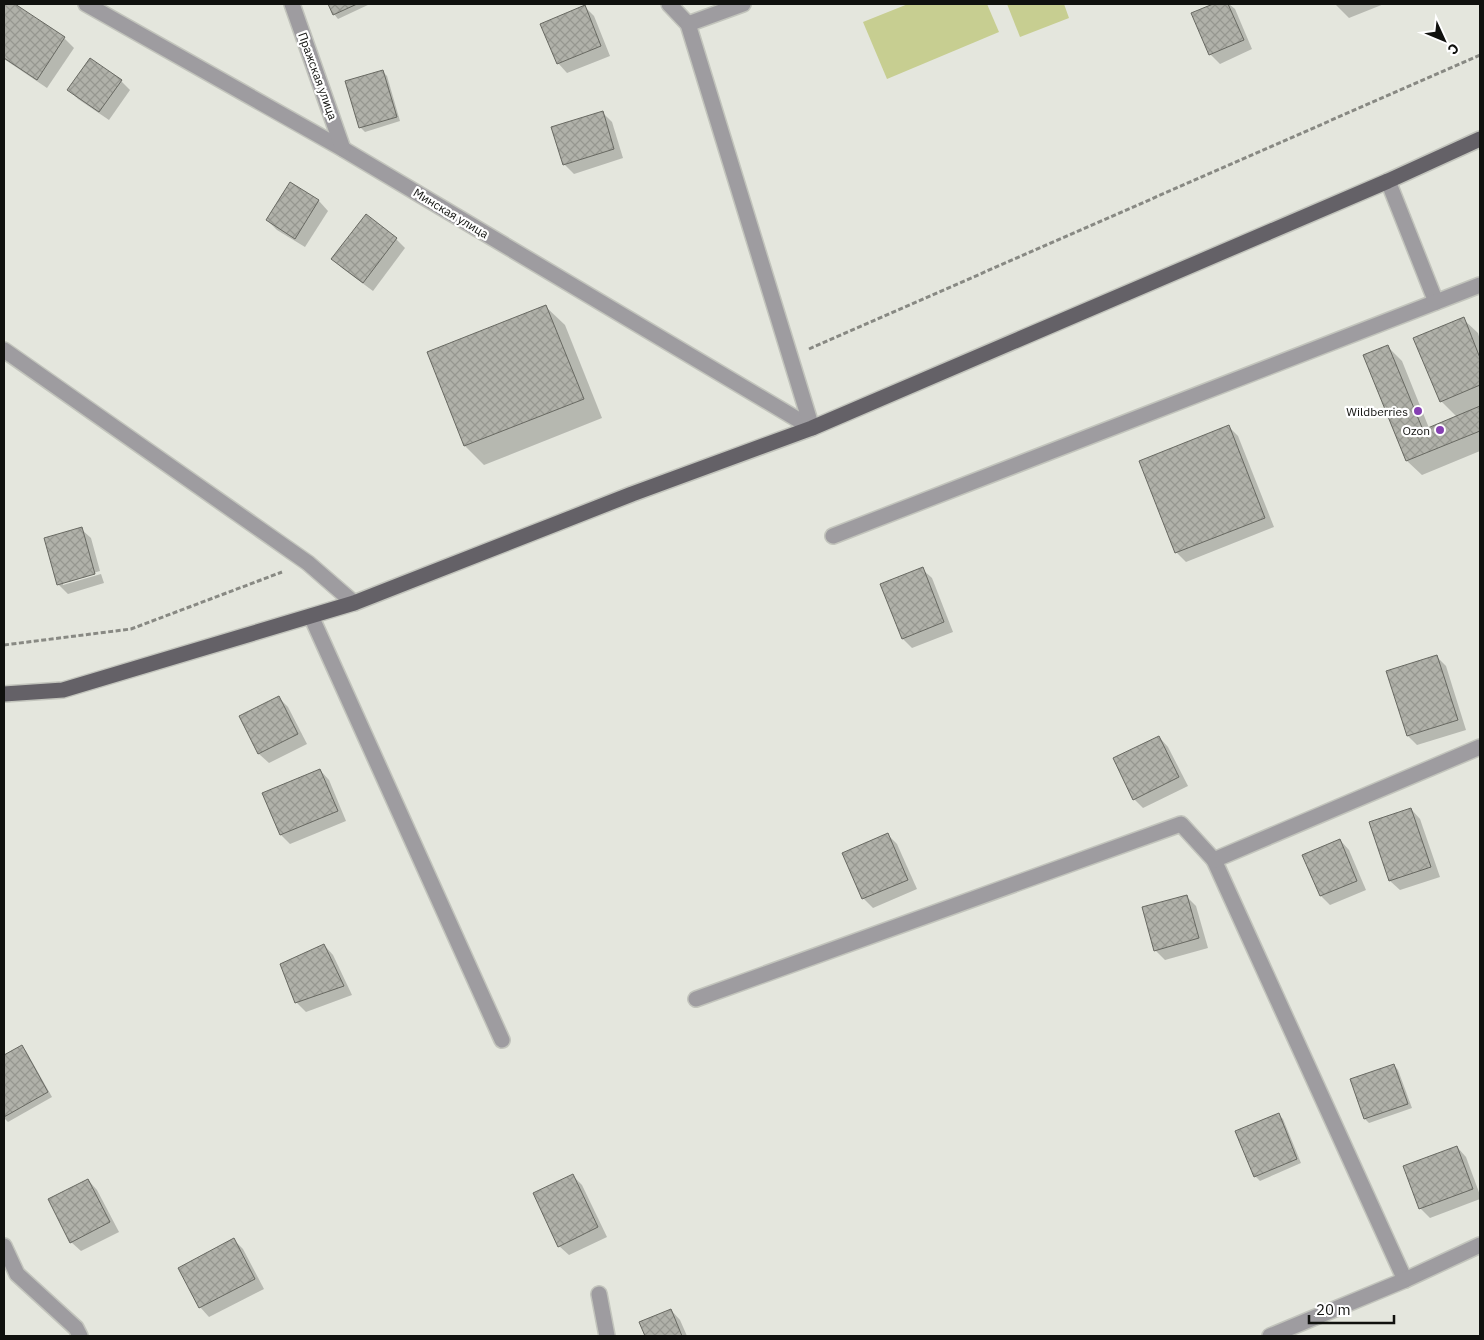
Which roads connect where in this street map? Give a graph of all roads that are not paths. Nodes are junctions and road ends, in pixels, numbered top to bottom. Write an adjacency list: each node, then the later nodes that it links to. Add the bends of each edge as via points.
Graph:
1 (86, 4): 7 (street, Минская улица)
2 (292, 4): 7 (street, Пражская улица)
3 (670, 4): 5 (street)
4 (743, 4): 5 (street)
5 (688, 24): 12 (street)
6 (1480, 139): 8 (main road)
7 (343, 149): 12 (street, Минская улица)
8 (1388, 181): 10 (street); 12 (main road)
9 (1480, 285): 10 (street)
10 (1436, 302): 13 (street)
11 (4, 350): 14 (street, via 308,563)
12 (812, 428): 14 (main road, via 632,494)
13 (833, 536)
14 (354, 603): 15 (main road)
15 (312, 616): 16 (main road, via 63,690); 20 (street)
16 (4, 694)
17 (1480, 747): 18 (street)
18 (1214, 860): 19 (street, via 1181,824); 23 (street)
19 (696, 999)
20 (502, 1040)
21 (1480, 1245): 23 (street)
22 (4, 1246): 25 (street, via 17,1274 76,1328)
23 (1405, 1280): 27 (street)
24 (598, 1294): 26 (street)
25 (80, 1336)
26 (608, 1336)
27 (1270, 1336)

